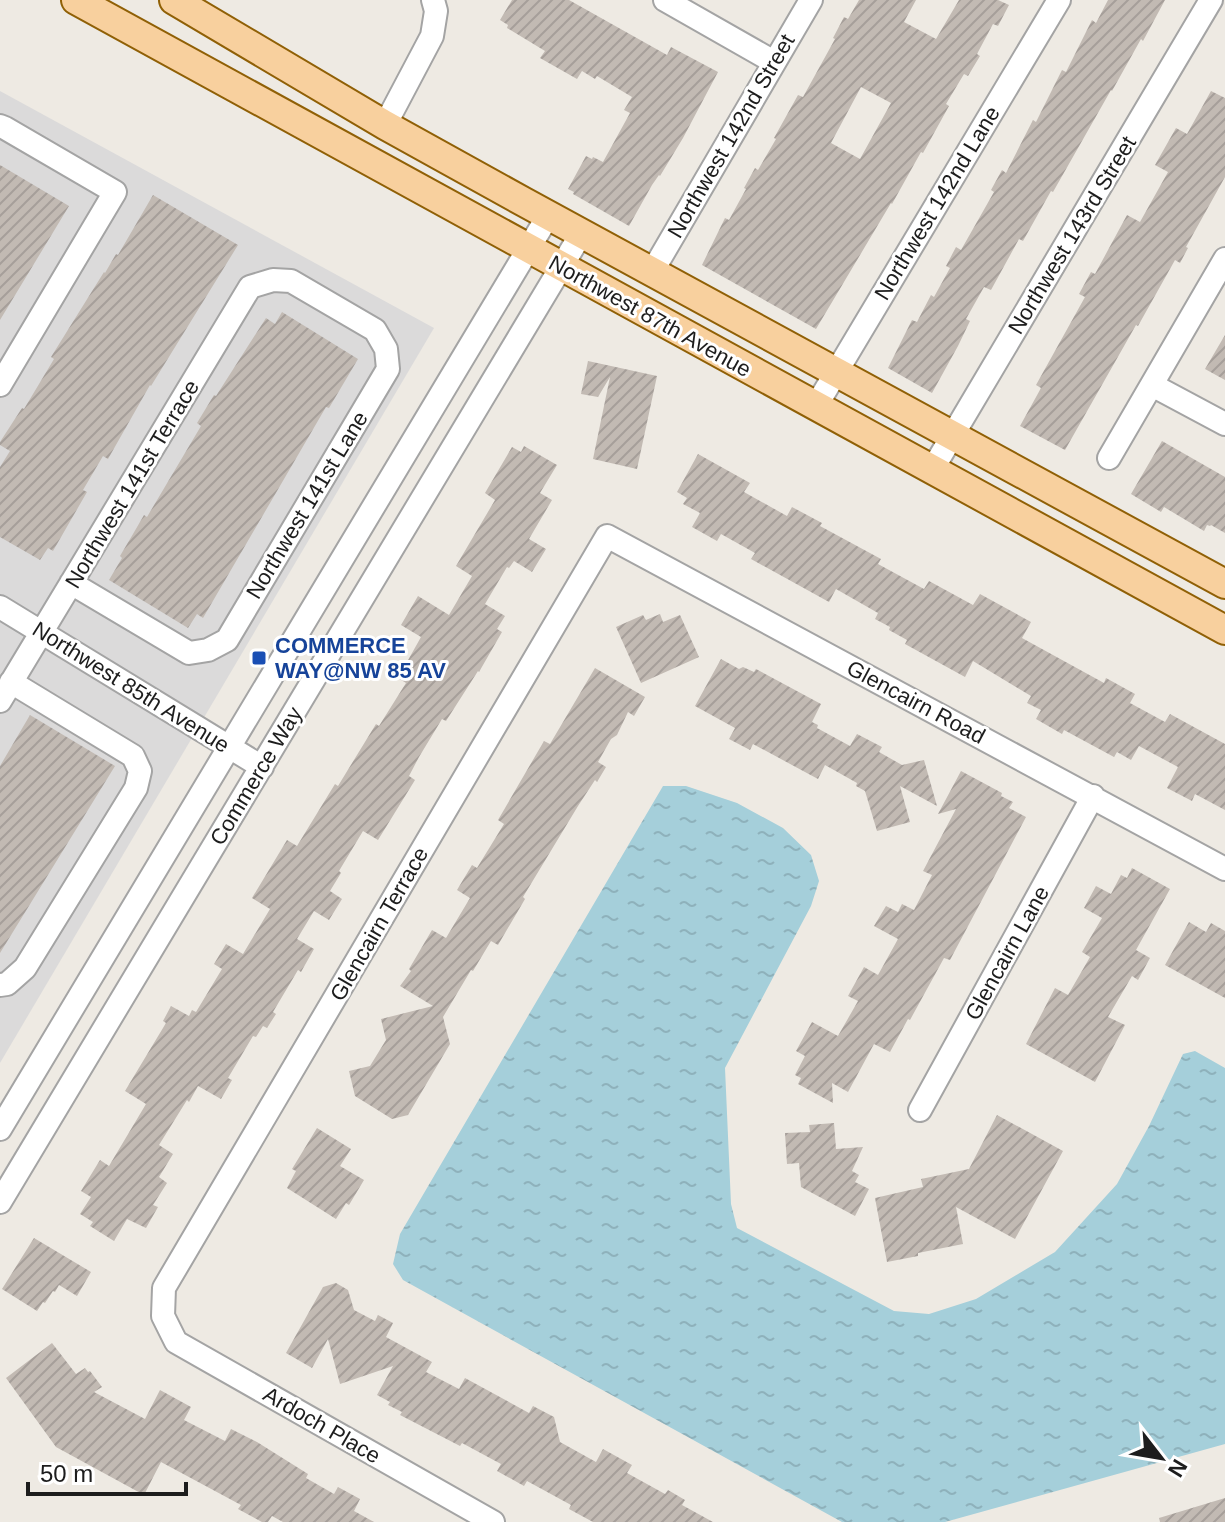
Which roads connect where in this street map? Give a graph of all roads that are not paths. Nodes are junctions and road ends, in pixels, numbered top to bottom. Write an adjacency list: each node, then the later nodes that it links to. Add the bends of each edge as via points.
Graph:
1 (76, 0): 9 (main road, Northwest 87th Avenue)
2 (174, 0): 10 (main road, Northwest 87th Avenue)
3 (433, 0): 10 (street, via 432,36)
4 (665, 0): 8 (street)
5 (811, 0): 8 (street, Northwest 142nd Street)
6 (1059, 0): 19 (street, Northwest 142nd Lane)
7 (1211, 0): 24 (street, Northwest 143rd Street)
8 (774, 62): 17 (street, Northwest 142nd Street)
9 (223, 80): 10 (main road, via 278,95 343,125); 14 (main road, Northwest 87th Avenue)
10 (385, 125): 12 (main road, Northwest 87th Avenue)
11 (0, 126): 20 (street, via 115,192)
12 (548, 216): 13 (main road, Northwest 87th Avenue); 14 (street, Commerce Way)
13 (581, 234): 16 (street, Commerce Way); 17 (main road, Northwest 87th Avenue)
14 (528, 249): 16 (main road, Northwest 87th Avenue); 34 (street, Commerce Way)
15 (1225, 259): 21 (street)
16 (561, 267): 22 (main road, Northwest 87th Avenue); 35 (street, Commerce Way)
17 (652, 272): 19 (main road, Northwest 87th Avenue)
18 (273, 280): 28 (street, Northwest 141st Terrace, via 250,287); 28 (street, Northwest 141st Lane, via 291,281 375,330 386,349 388,369 227,640 189,653)
19 (836, 373): 22 (street, Northwest 142nd Lane); 24 (main road, Northwest 87th Avenue)
20 (0, 385)
21 (1152, 385): 23 (street); 25 (street)
22 (816, 406): 26 (main road, Northwest 87th Avenue)
23 (1225, 424)
24 (953, 436): 26 (street, Northwest 143rd Street); 29 (main road, Northwest 87th Avenue)
25 (1109, 458)
26 (932, 470): 31 (main road, Northwest 87th Avenue)
27 (607, 536): 36 (street, Glencairn Road); 42 (street, Glencairn Terrace, via 164,1288)
28 (71, 583): 32 (street, Northwest 141st Terrace)
29 (1225, 584)
30 (0, 607): 32 (street, Northwest 85th Avenue)
31 (1225, 630)
32 (42, 632): 33 (street, Northwest 141st Terrace); 34 (street, Northwest 85th Avenue)
33 (6, 692): 38 (street, via 133,756 140,771 136,788 25,968)
34 (229, 748): 35 (street, Northwest 85th Avenue); 40 (street, Commerce Way)
35 (262, 767): 41 (street, Commerce Way)
36 (1093, 796): 37 (street, Glencairn Road); 39 (street, Glencairn Lane)
37 (1225, 869)
38 (3, 985)
39 (920, 1110)
40 (0, 1129)
41 (0, 1202)
42 (163, 1316): 43 (street, Ardoch Place, via 176,1342)
43 (493, 1522)

